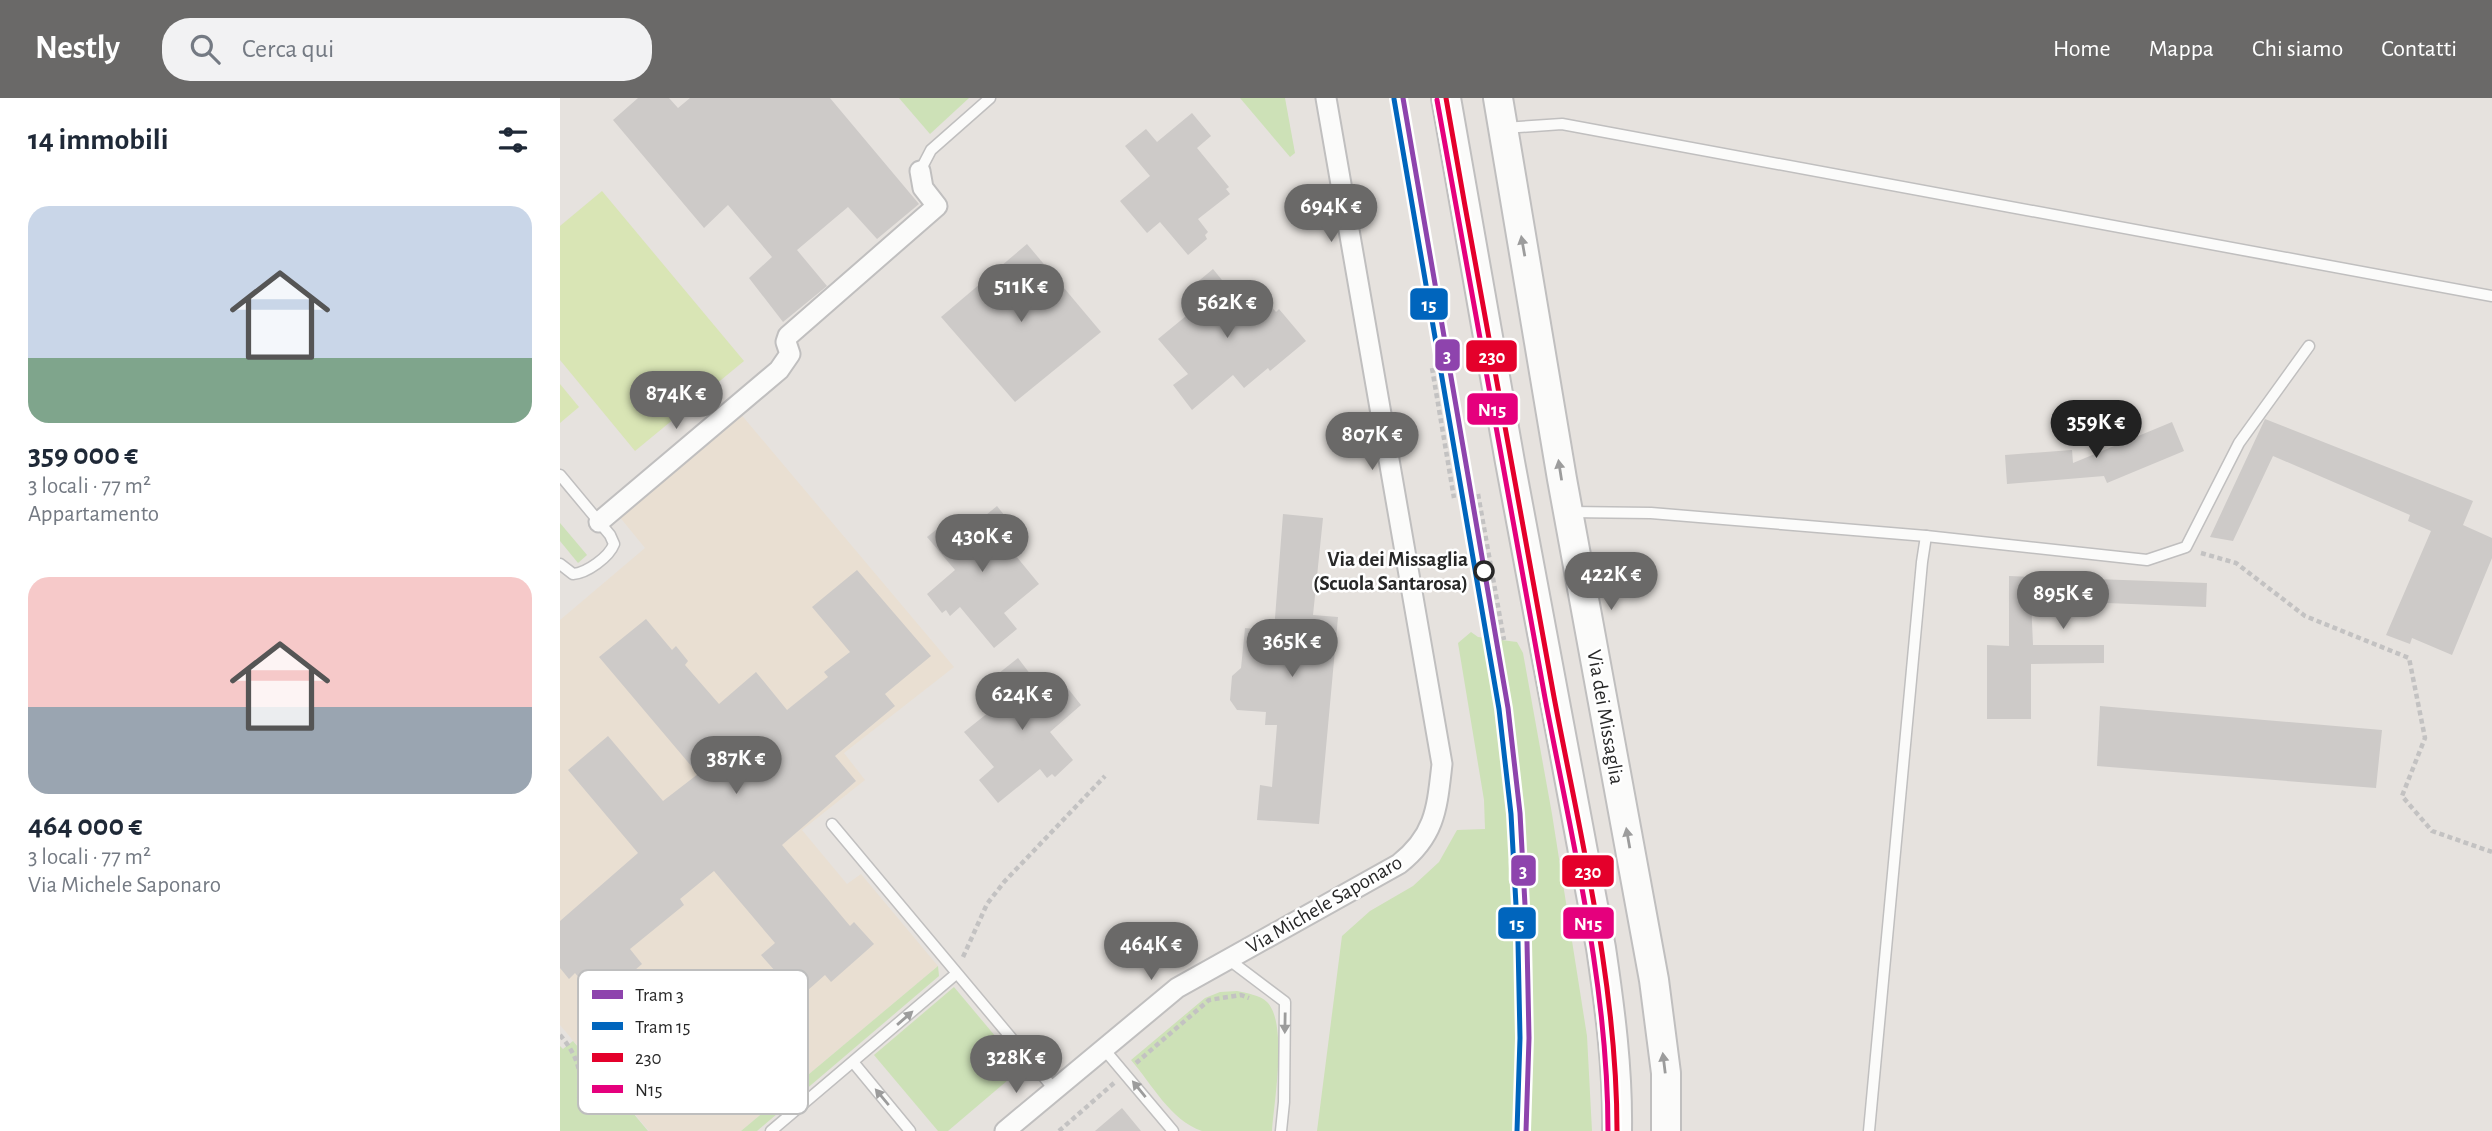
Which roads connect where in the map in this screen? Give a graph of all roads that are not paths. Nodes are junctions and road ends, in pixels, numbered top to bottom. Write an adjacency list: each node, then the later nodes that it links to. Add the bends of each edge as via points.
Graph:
1 (990, 98): 6 (lane, via 931,150)
2 (1326, 98): 15 (street, Via Michele Saponaro, via 1442,764 1438,801 1426,836 1399,864)
3 (1446, 98): 27 (main road, via 1601,948 1612,1025)
4 (1498, 98): 5 (main road, Via dei Missaglia)
5 (1503, 128): 7 (lane, via 1562,124); 10 (main road, Via dei Missaglia, one-way to 5)
6 (920, 171): 11 (street, via 923,188 937,206 788,336 790,354 779,370)
7 (2492, 296)
8 (2309, 346): 12 (lane, via 2238,443 2186,547 2147,560)
9 (560, 475): 11 (lane)
10 (1568, 512): 12 (lane, via 1651,513); 28 (main road, Via dei Missaglia, one-way to 10, via 1666,1073 1654,980)
11 (599, 522): 13 (lane, via 612,539 611,551 579,574)
12 (1926, 536): 29 (lane)
13 (560, 564)
14 (832, 824): 16 (lane)
15 (1227, 959): 17 (street, Via Michele Saponaro, via 1177,988); 26 (lane, one-way to 26, via 1285,1002)
16 (956, 974): 18 (lane, one-way to 16); 19 (lane)
17 (1103, 1048): 19 (street, Via Michele Saponaro); 25 (lane, one-way to 17)
18 (853, 1062): 20 (lane); 23 (lane, one-way to 18)
19 (1054, 1089): 24 (street, Via Michele Saponaro)
20 (808, 1100)
21 (791, 1114): 22 (lane)
22 (771, 1131)
23 (911, 1131)
24 (1005, 1131)
25 (1173, 1131)
26 (1281, 1131)
27 (1618, 1131)
28 (1666, 1131)
29 (1869, 1131)

